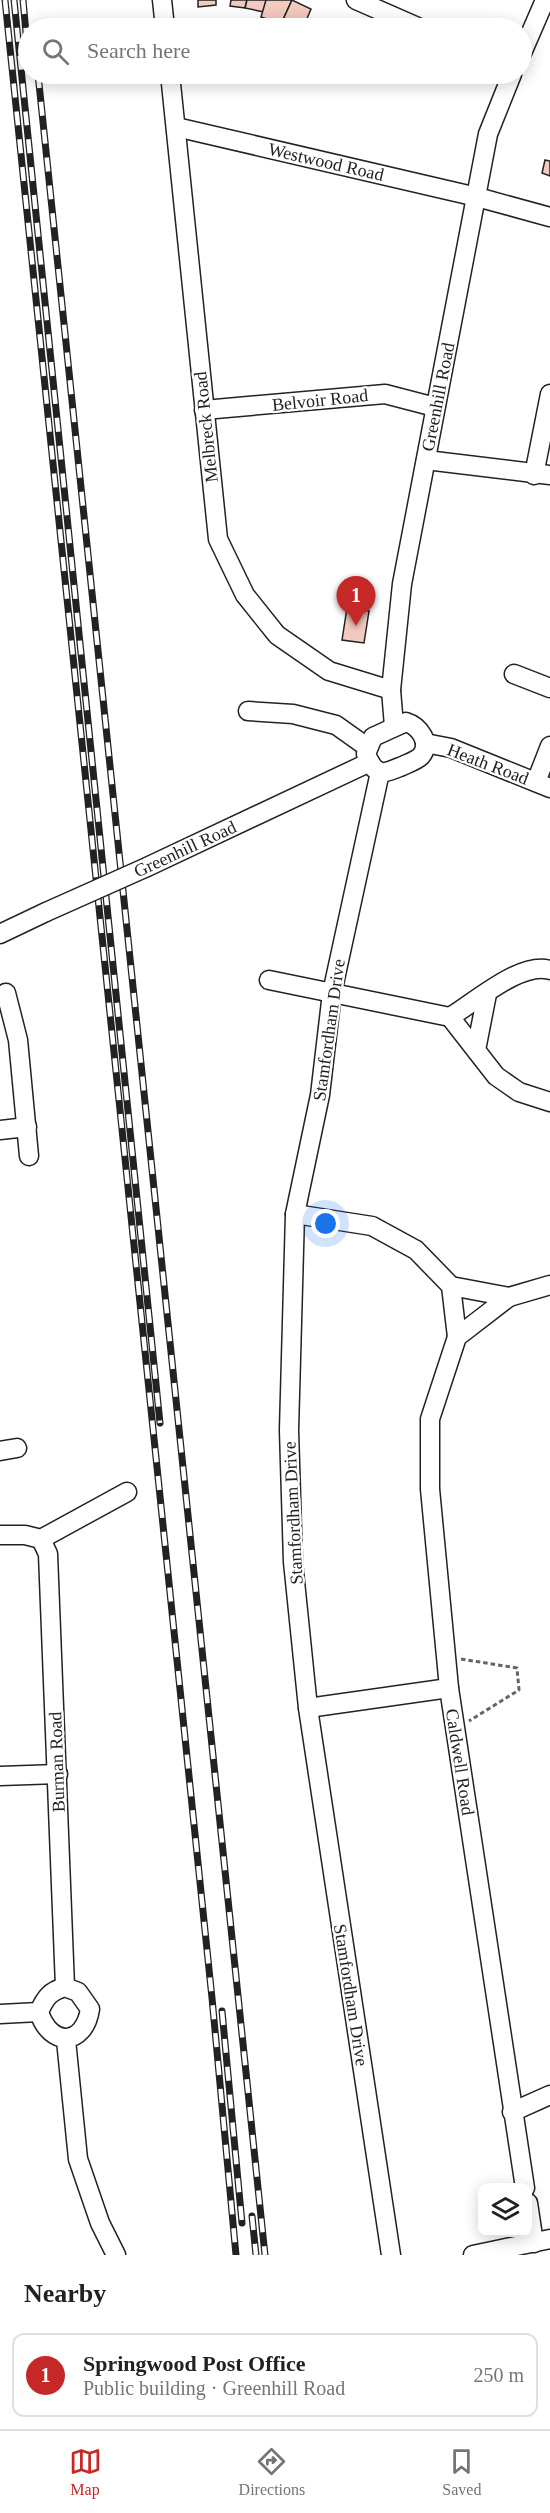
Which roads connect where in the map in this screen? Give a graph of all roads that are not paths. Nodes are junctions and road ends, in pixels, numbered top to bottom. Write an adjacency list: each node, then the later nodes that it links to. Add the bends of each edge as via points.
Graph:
1 (162, 0): 4 (street)
2 (356, 0): 5 (street)
3 (545, 0): 6 (street)
4 (164, 18)
5 (397, 18)
6 (532, 30)
7 (171, 84): 9 (street, Melbreck Road)
8 (508, 84): 10 (street, Greenhill Road, via 488,134)
9 (176, 127): 10 (street, Westwood Road); 14 (street, Melbreck Road)
10 (477, 197): 11 (street, Westwood Road); 13 (street, Greenhill Road)
11 (550, 217)
12 (550, 394): 16 (street)
13 (435, 407): 14 (street, Belvoir Road, via 385,394); 15 (street, Greenhill Road)
14 (204, 410): 19 (street, Melbreck Road, via 218,538 245,595 277,634 329,671)
15 (426, 460): 16 (street); 19 (street, Greenhill Road, via 402,584)
16 (542, 475)
17 (514, 674): 18 (street)
18 (550, 688)
19 (391, 690): 21 (street, Greenhill Road)
20 (248, 711): 24 (street, via 293,714 336,725)
21 (394, 726): 22 (street, via 413,724); 24 (street, via 373,737)
22 (425, 742): 24 (street, via 420,758 390,771); 25 (street, Heath Road, via 451,748)
23 (550, 746): 25 (street)
24 (372, 760): 26 (street, Greenhill Road, bridge); 30 (street, Stamfordham Drive)
25 (543, 785)
26 (0, 934)
27 (550, 970): 31 (street, via 542,967 510,976)
28 (269, 980): 30 (street)
29 (6, 993): 35 (street, via 18,1040)
30 (332, 993): 32 (street); 38 (street, Stamfordham Drive, via 320,1095)
31 (487, 994): 32 (street); 33 (street)
32 (450, 1017): 33 (street)
33 (476, 1050): 34 (street, via 496,1076 519,1092)
34 (550, 1102)
35 (27, 1127): 36 (street); 37 (street)
36 (0, 1130)
37 (29, 1156)
38 (295, 1214): 40 (street, via 372,1226 416,1250); 47 (street, Stamfordham Drive, via 289,1430 293,1562)
39 (550, 1285): 41 (street)
40 (451, 1286): 41 (street); 42 (street, Caldwell Road)
41 (509, 1297): 42 (street)
42 (457, 1336): 46 (street, Caldwell Road, via 430,1419 430,1489)
43 (127, 1492): 45 (street)
44 (0, 1535): 45 (street)
45 (41, 1539): 48 (street, Burman Road, via 48,1554)
46 (449, 1688): 47 (street); 55 (street, Caldwell Road)
47 (308, 1708): 60 (street, Stamfordham Drive)
48 (58, 1774): 49 (street); 50 (street, Burman Road)
49 (0, 1776)
50 (65, 1987): 51 (street, via 55,1989 45,1998); 53 (street, via 78,1992 90,2009 88,2021 76,2037)
51 (39, 2012): 52 (street); 53 (street, via 42,2023)
52 (0, 2014)
53 (66, 2040): 59 (street, via 78,2159 100,2223)
54 (550, 2095): 55 (street)
55 (512, 2112): 56 (street, Caldwell Road)
56 (524, 2183)
57 (532, 2214): 58 (street)
58 (542, 2241): 61 (street)
59 (116, 2255)
60 (391, 2255)
61 (473, 2255)

